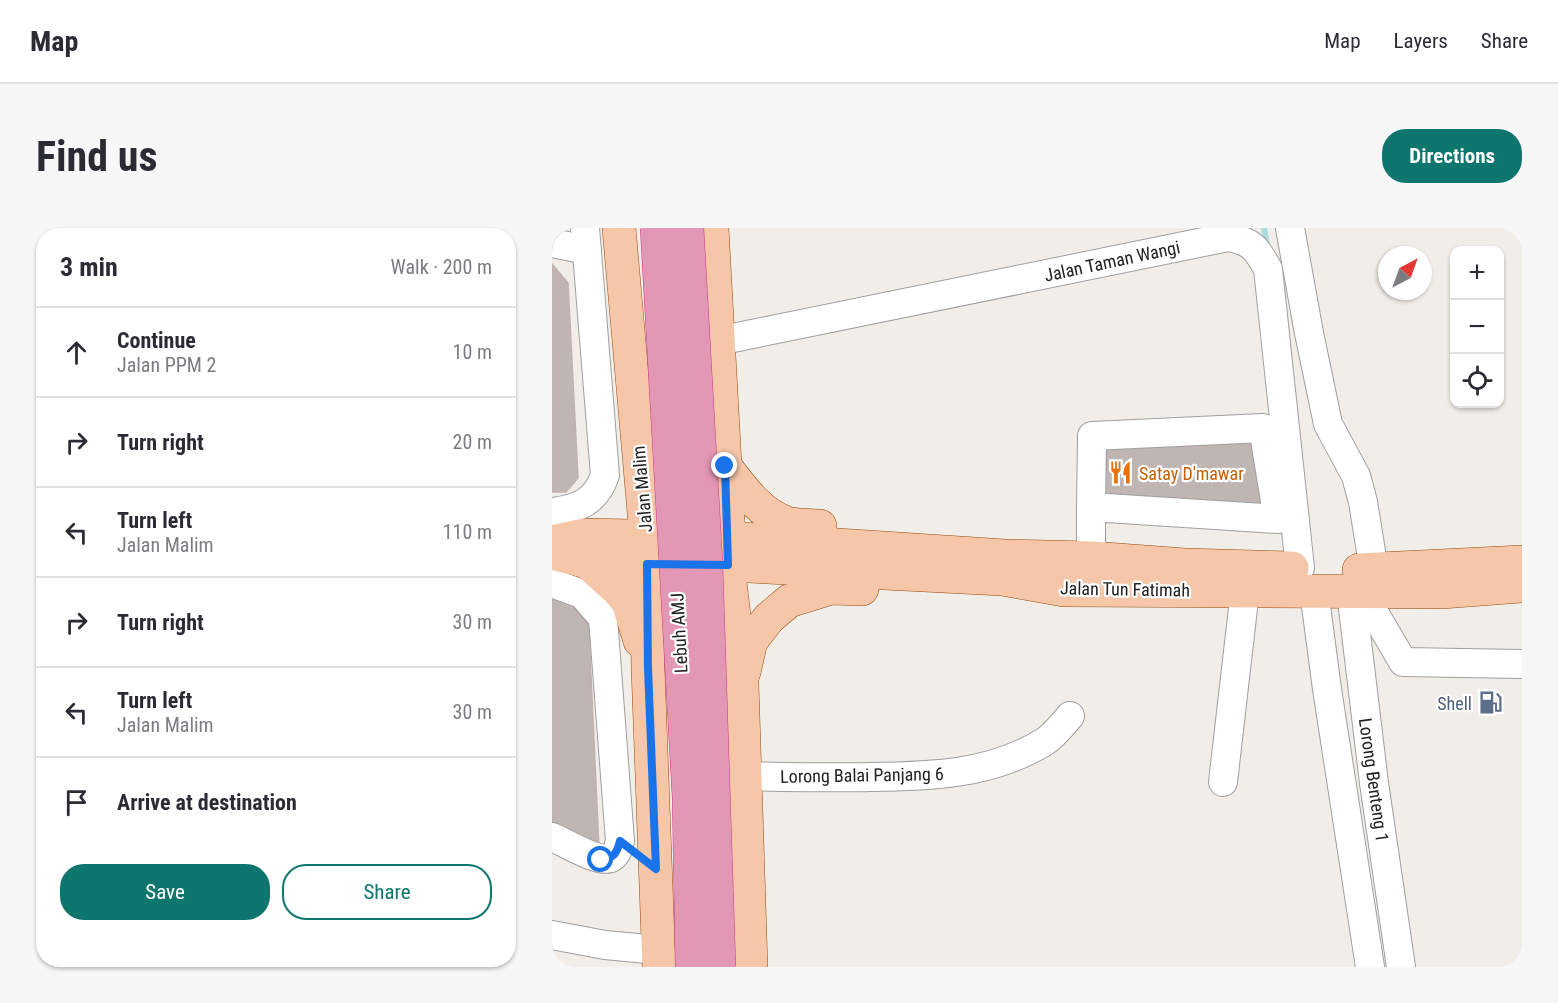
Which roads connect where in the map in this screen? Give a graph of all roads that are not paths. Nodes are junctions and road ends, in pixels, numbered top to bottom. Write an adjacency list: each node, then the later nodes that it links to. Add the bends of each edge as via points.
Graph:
1 (620, 228): 10 (main road, Jalan Malim)
2 (657, 228): 37 (highway, Lebuh AMJ, bridge, via 688,798)
3 (687, 228): 38 (highway, Lebuh AMJ, bridge, via 706,564)
4 (712, 228): 8 (main road)
5 (1290, 228): 22 (street, Lorong Benteng 1, via 1328,424 1356,476 1363,502)
6 (586, 239): 7 (street); 12 (street, via 605,475 602,485 586,502 573,510)
7 (552, 243)
8 (718, 341): 9 (main road); 20 (street, Jalan Taman Wangi, via 1228,237 1244,240 1258,252 1268,269)
9 (725, 466): 16 (main road); 18 (main road, via 765,512 788,524 1006,542)
10 (641, 476): 14 (main road, via 628,500); 15 (main road, Jalan Malim)
11 (1091, 507): 11 (street, via 1278,519 1263,428 1092,436); 18 (street)
12 (552, 512)
13 (552, 542): 14 (main road)
14 (585, 548): 15 (main road); 17 (main road); 27 (main road, via 628,602)
15 (646, 550): 16 (main road); 27 (main road, Jalan Malim)
16 (729, 551): 18 (main road, Jalan Tun Fatimah); 24 (main road, Jalan Tun Fatimah, via 1002,579); 28 (main road)
17 (552, 553)
18 (1077, 558): 20 (main road, Jalan Tun Fatimah)
19 (1522, 562): 22 (main road, Jalan Tun Fatimah)
20 (1307, 580): 22 (main road, Jalan Tun Fatimah); 25 (main road, Jalan Tun Fatimah); 40 (street, Jalan Taman Wangi)
21 (552, 583): 33 (street, via 582,594 603,618)
22 (1363, 584): 23 (main road, Jalan Tun Fatimah, via 1441,592); 26 (street, via 1403,662); 41 (street, Lorong Benteng 1, via 1374,783)
23 (1522, 586)
24 (1064, 590): 25 (main road, Jalan Tun Fatimah); 28 (main road, via 1003,594 831,588 789,601 769,618 751,641)
25 (1245, 591): 31 (street)
26 (1522, 664)
27 (648, 668): 34 (main road, Jalan Malim)
28 (742, 684): 30 (main road)
29 (1070, 716): 30 (street, Lorong Balai Panjang 6, via 1045,741 991,766 936,776)
30 (745, 776): 39 (main road)
31 (1223, 782)
32 (552, 837): 33 (street, via 601,860 617,852)
33 (620, 841): 34 (street)
34 (656, 869): 36 (main road, Jalan Malim)
35 (552, 935): 36 (street)
36 (658, 958)
37 (692, 967)
38 (718, 967)
39 (752, 967)
40 (1370, 967)
41 (1401, 967)

